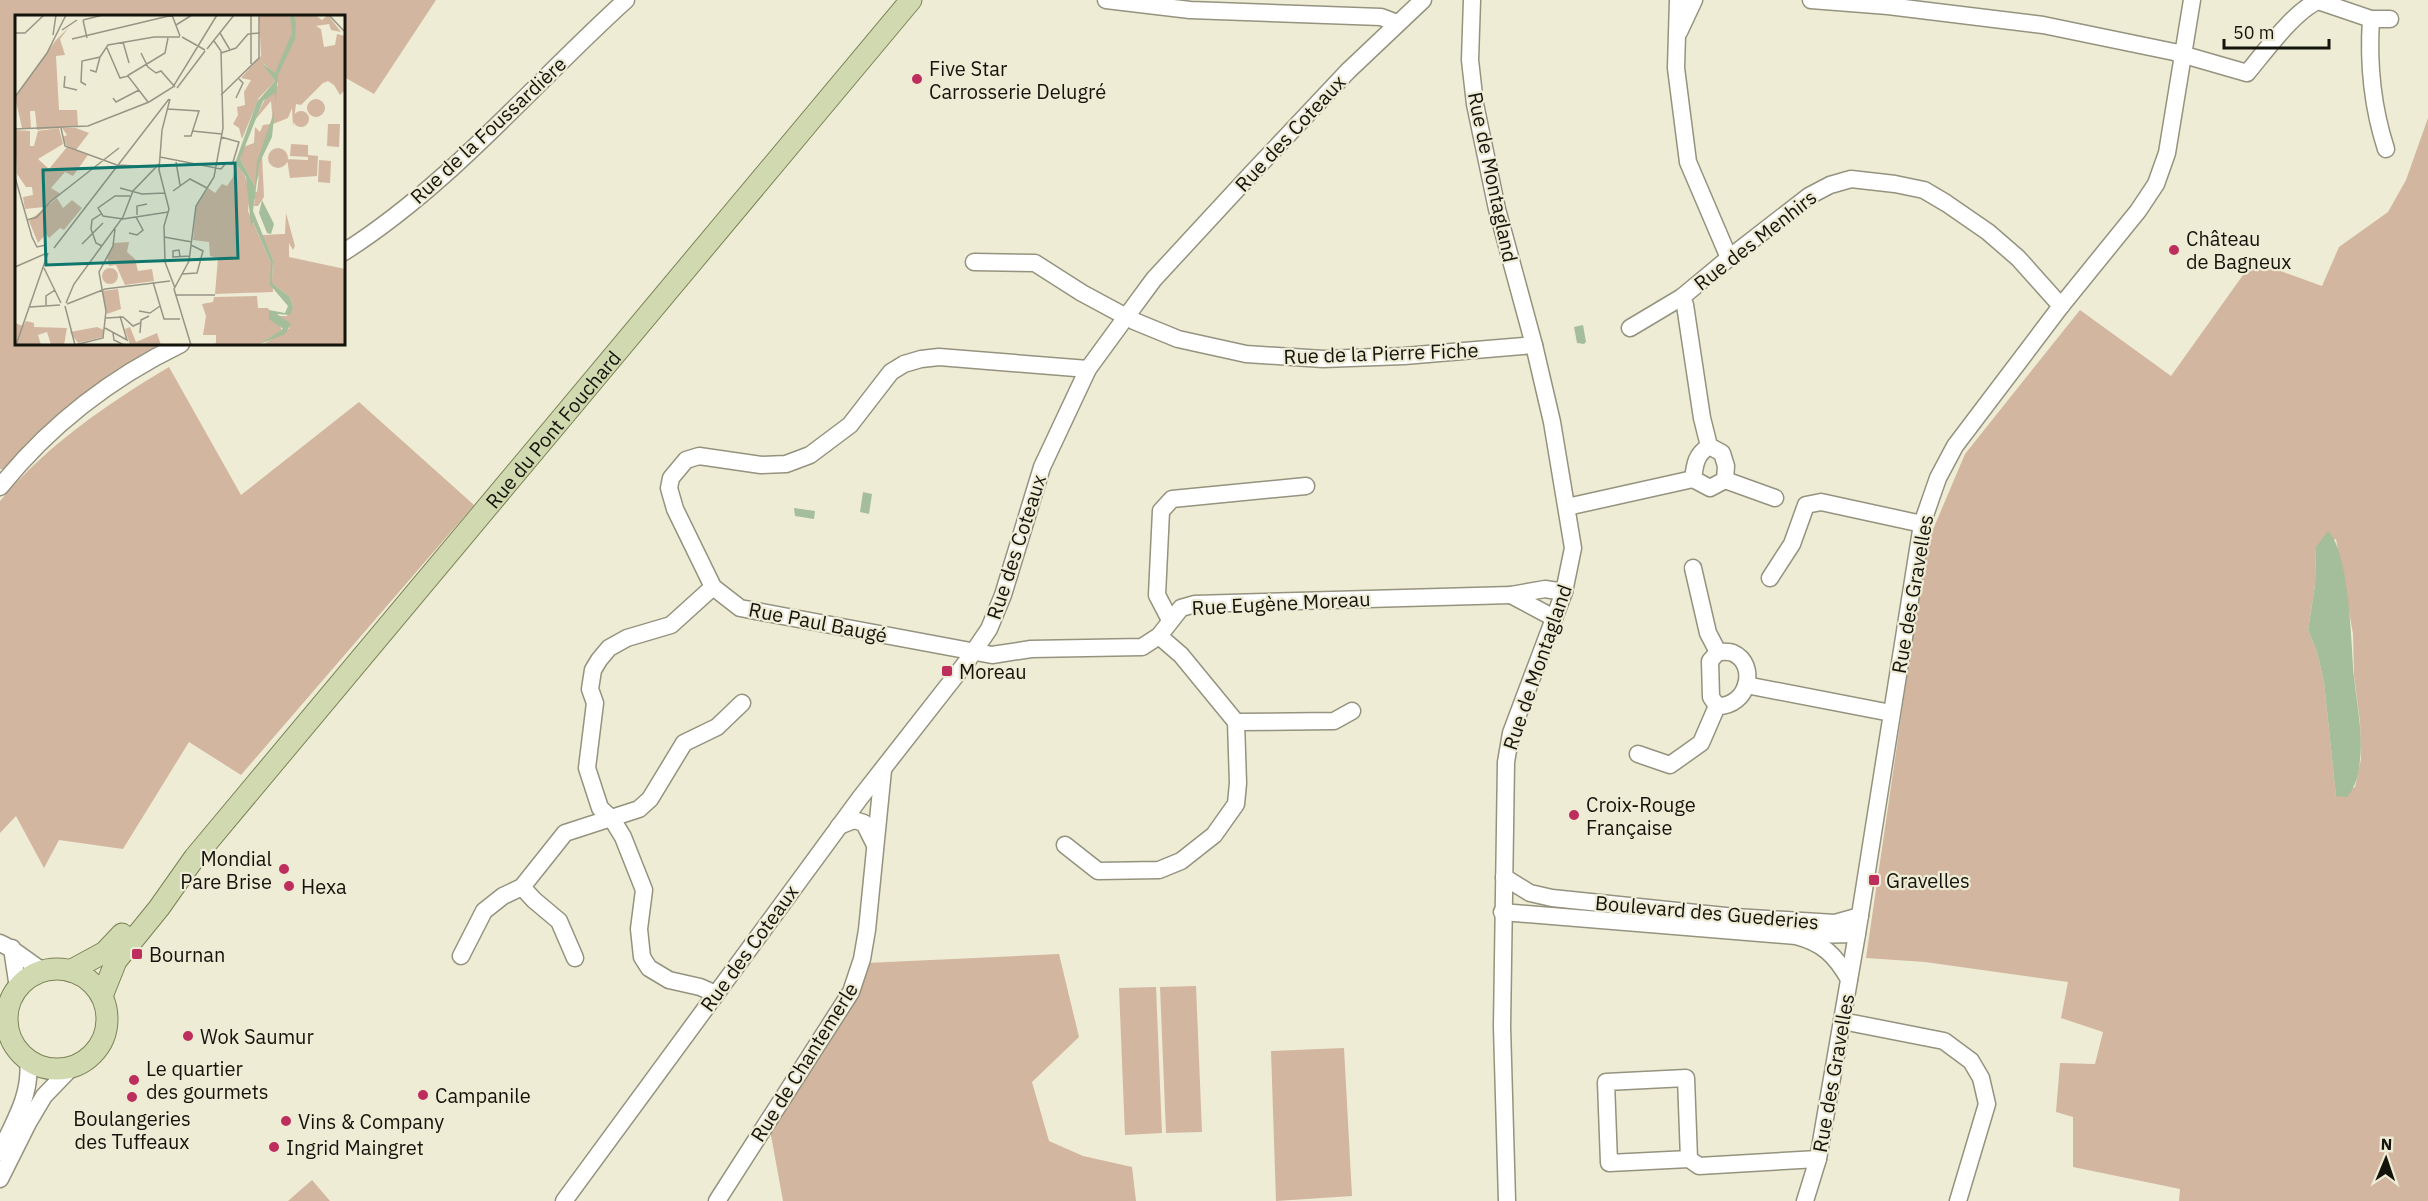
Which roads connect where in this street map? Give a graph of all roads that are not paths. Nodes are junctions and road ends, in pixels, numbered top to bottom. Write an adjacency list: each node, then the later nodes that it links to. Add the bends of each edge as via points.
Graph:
1 (626, 0): 16 (street, Rue de la Foussardière, via 434,184)
2 (911, 0): 60 (main road, Rue du Pont Fouchard)
3 (1106, 0): 12 (street, via 1190,10 1381,17)
4 (1423, 0): 12 (street, Rue des Coteaux)
5 (1472, 0): 24 (street, Rue de Montagland, via 1470,60 1475,104 1497,209)
6 (1678, 0): 13 (street)
7 (1694, 0): 13 (street)
8 (1810, 0): 14 (street, via 2043,25)
9 (2192, 0): 14 (street, Rue des Gravelles)
10 (2371, 19): 11 (street); 14 (street, via 2318,1 2311,4 2247,73); 15 (street, via 2371,81 2376,119)
11 (2390, 19)
12 (1397, 24): 21 (street, Rue des Coteaux, via 1348,71 1154,279)
13 (1678, 33): 17 (street, via 1676,68 1688,162)
14 (2181, 56): 20 (street, Rue des Gravelles, via 2167,153 2156,184)
15 (2386, 149)
16 (345, 251)
17 (1729, 258): 19 (street, Rue des Menhirs); 20 (street, Rue des Menhirs, via 1830,184 1851,179 1895,184 1923,190 1988,232 2018,258)
18 (974, 262): 21 (street, Rue de la Pierre Fiche, via 1035,263)
19 (1682, 297): 22 (street, Rue des Menhirs); 26 (street)
20 (2061, 306): 33 (street, Rue des Gravelles, via 1955,446 1938,478)
21 (1126, 317): 24 (street, Rue de la Pierre Fiche, via 1178,339 1257,354 1323,358 1404,356); 25 (street, Rue des Coteaux)
22 (1630, 328)
23 (178, 345): 30 (street, via 142,363 78,408)
24 (1534, 345): 32 (street, Rue de Montagland)
25 (1088, 369): 36 (street, Rue Paul Baugé, via 939,357 921,359 891,372 850,425 810,455 786,464 761,465 699,456 686,460 671,478 669,488); 41 (street, Rue des Coteaux, via 1042,468)
26 (1709, 446): 27 (street, via 1700,452); 28 (street, via 1722,453)
27 (1693, 479): 28 (street, via 1710,488); 32 (street)
28 (1725, 480): 31 (street)
29 (1306, 486): 40 (street, via 1172,499 1161,511 1156,595)
30 (0, 487)
31 (1775, 498)
32 (1567, 507): 37 (street, Rue de Montagland, via 1573,548)
33 (1922, 524): 35 (street, via 1821,502 1806,505 1792,544); 50 (street, Rue des Gravelles)
34 (1693, 568): 45 (street, via 1708,633)
35 (1770, 578)
36 (713, 587): 43 (street, Rue Paul Baugé, via 740,608 756,612); 55 (street, via 671,625 627,638 609,648 593,670 590,689 595,703 587,768 600,808)
37 (1564, 592): 38 (street, Rue Eugène Moreau, via 1545,590); 39 (street, Rue de Montagland)
38 (1511, 595): 39 (street, Rue Eugène Moreau); 40 (street, Rue Eugène Moreau, via 1195,604 1181,608)
39 (1554, 618): 61 (street, Rue de Montagland, via 1511,733 1506,762)
40 (1170, 620): 42 (street, Rue Eugène Moreau)
41 (989, 629): 43 (street, Rue des Coteaux); 44 (street, via 1007,643)
42 (1159, 636): 44 (street, via 1142,647); 51 (street, via 1181,655)
43 (975, 650): 44 (street, via 992,655); 53 (street, Rue des Coteaux)
44 (1031, 650)
45 (1718, 652): 46 (street, via 1732,653 1742,661 1747,672); 48 (street, via 1710,661 1711,697)
46 (1746, 685): 48 (street, via 1742,696 1728,706); 50 (street)
47 (742, 703): 55 (street, via 717,727 684,743 650,799 639,809)
48 (1716, 706): 52 (street, via 1701,743 1670,765)
49 (1352, 711): 51 (street, via 1334,721)
50 (1891, 713): 65 (street, Rue des Gravelles)
51 (1236, 722): 59 (street, via 1236,804 1214,835 1181,861 1160,870 1098,871)
52 (1638, 754)
53 (883, 769): 54 (street, Rue des Coteaux); 56 (street, Rue de Chantemerle)
54 (858, 800): 56 (street, via 867,802); 57 (street, Rue des Coteaux); 58 (street, Rue de Chantemerle)
55 (612, 819): 62 (street, via 565,833); 75 (street, via 624,837 644,890 639,929 642,957 649,968 669,980)
56 (876, 822): 58 (street, Rue de Chantemerle)
57 (839, 826): 58 (street, via 854,820 864,823); 75 (street, Rue des Coteaux)
58 (874, 843): 86 (street, Rue de Chantemerle, via 867,930 851,992)
59 (1065, 845)
60 (195, 857): 72 (main road, Rue du Pont Fouchard, via 105,952); 76 (main road, Rue du Pont Fouchard, via 116,961)
61 (1503, 877): 63 (street, Boulevard des Guederies, via 1530,893); 64 (street, Rue de Montagland)
62 (522, 887): 69 (street, via 484,911); 70 (street, via 559,921)
63 (1552, 898): 64 (street, Boulevard des Guederies); 65 (street, Boulevard des Guederies, via 1812,921 1835,922)
64 (1503, 905): 67 (street, Boulevard des Guederies); 87 (street, Rue de Montagland)
65 (1860, 916): 66 (street, Rue des Gravelles)
66 (1857, 934): 67 (street, Boulevard des Guederies); 73 (street, Rue des Gravelles)
67 (1796, 936): 73 (street, Boulevard des Guederies, via 1815,941 1840,961)
68 (6, 946): 71 (street); 74 (street)
69 (461, 956)
70 (575, 958)
71 (43, 971): 72 (main road); 74 (main road)
72 (70, 971): 76 (main road, via 89,980)
73 (1849, 979): 78 (street, Rue des Gravelles)
74 (18, 988): 77 (main road)
75 (716, 993): 85 (street, Rue des Coteaux)
76 (102, 996): 80 (main road, via 108,1017 105,1034 86,1060)
77 (4, 1013): 79 (main road)
78 (1842, 1020): 83 (street, Rue des Gravelles); 89 (street, via 1944,1041 1971,1061 1981,1078 1987,1104)
79 (16, 1055): 80 (main road, via 49,1068); 81 (street, via 30,1076 25,1098)
80 (72, 1067): 84 (street, via 44,1096)
81 (0, 1152)
82 (1689, 1159): 82 (street, via 1610,1163 1606,1082 1686,1078); 83 (street, via 1699,1166)
83 (1818, 1159): 88 (street, Rue des Gravelles)
84 (0, 1179)
85 (564, 1201)
86 (717, 1201)
87 (1507, 1201)
88 (1805, 1201)
89 (1958, 1201)

